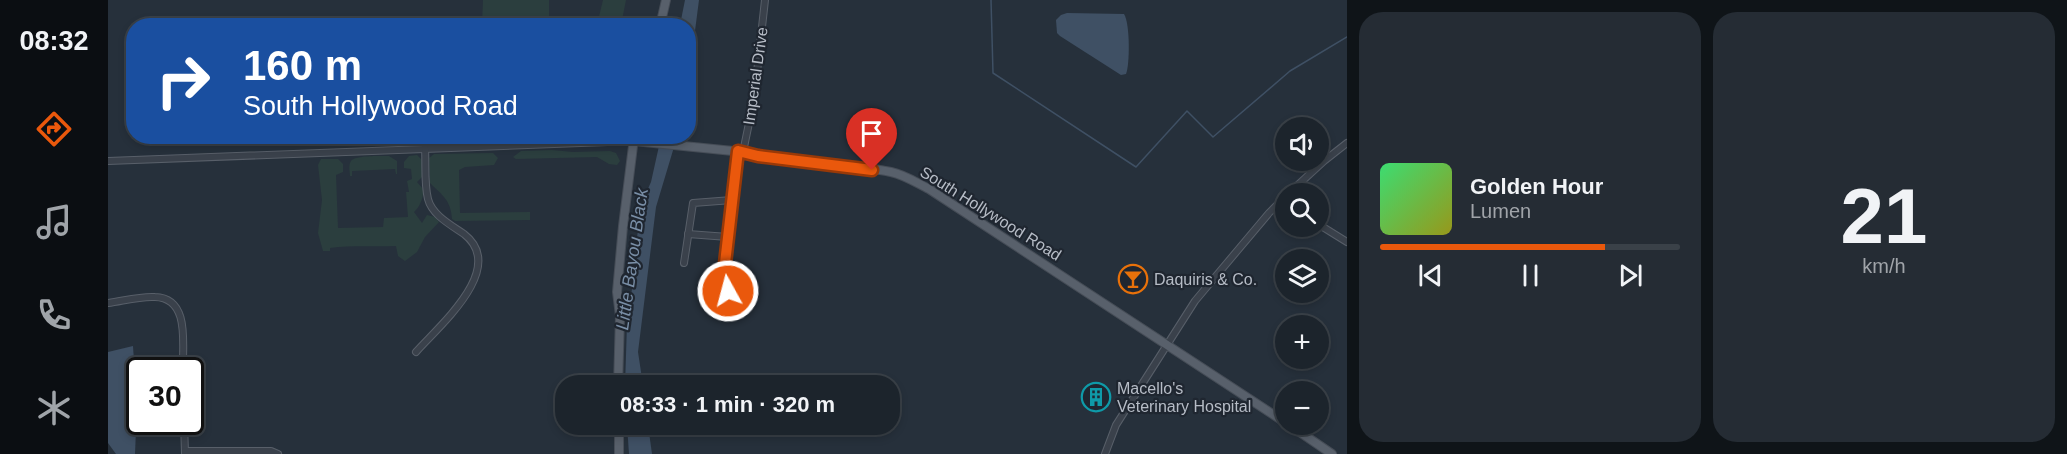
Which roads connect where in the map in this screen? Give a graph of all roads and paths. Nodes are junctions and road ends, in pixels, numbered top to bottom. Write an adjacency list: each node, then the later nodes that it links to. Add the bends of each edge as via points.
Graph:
1 (666, 0): 3 (main road)
2 (765, 0): 9 (street, Imperial Drive, via 754,99)
3 (662, 18)
4 (1347, 143): 11 (street)
5 (517, 144): 8 (street, South Hollywood Road)
6 (633, 144): 24 (main road, via 617,292)
7 (676, 144): 9 (main road, South Hollywood Road)
8 (424, 148): 10 (street, South Hollywood Road); 22 (street, via 428,200 468,244 479,265 471,290)
9 (741, 152): 12 (street, Imperial Drive); 21 (main road, South Hollywood Road, via 907,177)
10 (108, 163)
11 (1300, 183)
12 (732, 200): 15 (street, via 693,203); 16 (street, Imperial Drive)
13 (1275, 209): 21 (street, via 1195,301)
14 (1329, 231): 17 (street)
15 (688, 234): 16 (street); 18 (street)
16 (728, 237): 19 (street, Imperial Drive)
17 (1347, 242)
18 (684, 263)
19 (724, 264): 19 (street, via 741,279 740,292 728,291)
20 (108, 303): 23 (street, via 167,299 182,317)
21 (1167, 344): 25 (main road, South Hollywood Road); 32 (street, via 1116,425)
22 (416, 352)
23 (183, 357)
24 (618, 375)
25 (1275, 416)
26 (184, 435): 29 (street)
27 (619, 435): 31 (main road)
28 (1304, 435): 33 (main road, South Hollywood Road)
29 (185, 453): 30 (street)
30 (278, 454)
31 (619, 454)
32 (1105, 454)
33 (1332, 454)

